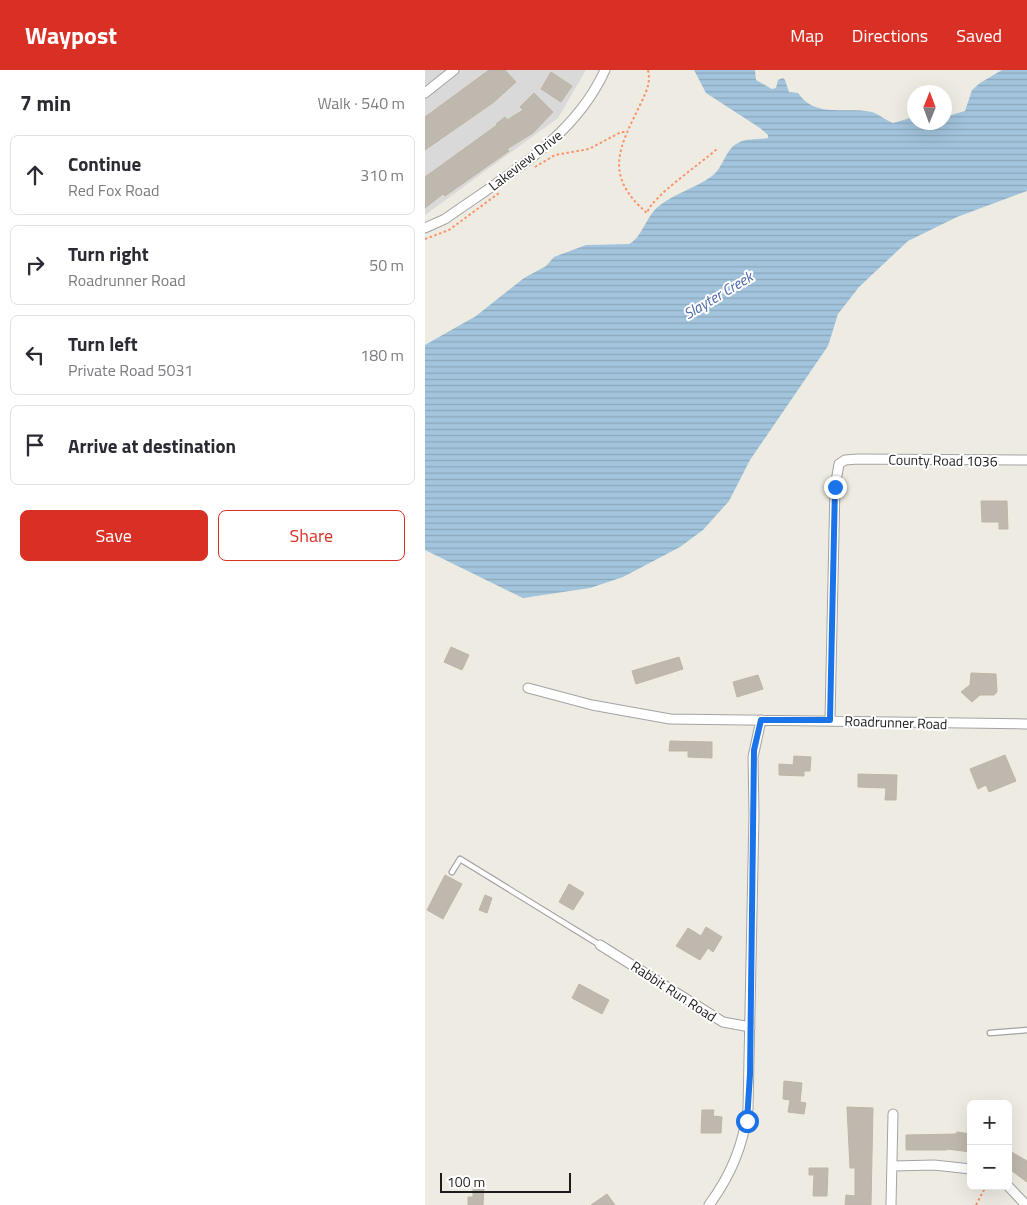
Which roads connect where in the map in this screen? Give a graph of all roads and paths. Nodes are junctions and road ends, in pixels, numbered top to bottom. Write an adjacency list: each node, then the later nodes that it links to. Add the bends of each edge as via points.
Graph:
1 (455, 70): 4 (street)
2 (605, 70): 9 (street, Lakeview Drive, via 584,108 555,140 445,219)
3 (648, 70): 5 (path, via 648,88)
4 (425, 93)
5 (627, 132): 6 (path, via 618,159 623,187 647,213 660,194); 7 (path, via 589,148 555,155)
6 (718, 148)
7 (533, 169)
8 (502, 191): 10 (path, via 449,230)
9 (425, 228)
10 (425, 239)
11 (1027, 460): 14 (street, County Road 1036, via 842,461 836,475)
12 (528, 688): 13 (street, Roadrunner Road, via 670,719)
13 (761, 720): 14 (street, Roadrunner Road); 18 (street, via 753,757)
14 (830, 720): 15 (street, Roadrunner Road)
15 (1027, 724)
16 (453, 872): 17 (lane, via 460,859)
17 (600, 945): 18 (street, Rabbit Run Road, via 723,1022)
18 (750, 1027): 26 (street, via 749,1091 743,1138 728,1176)
19 (1027, 1030): 20 (lane)
20 (991, 1033)
21 (893, 1114): 22 (street)
22 (893, 1166): 23 (street, via 934,1165); 27 (street)
23 (967, 1169)
24 (983, 1190): 28 (path)
25 (1012, 1190): 29 (street)
26 (709, 1205)
27 (891, 1205)
28 (976, 1205)
29 (1026, 1205)

